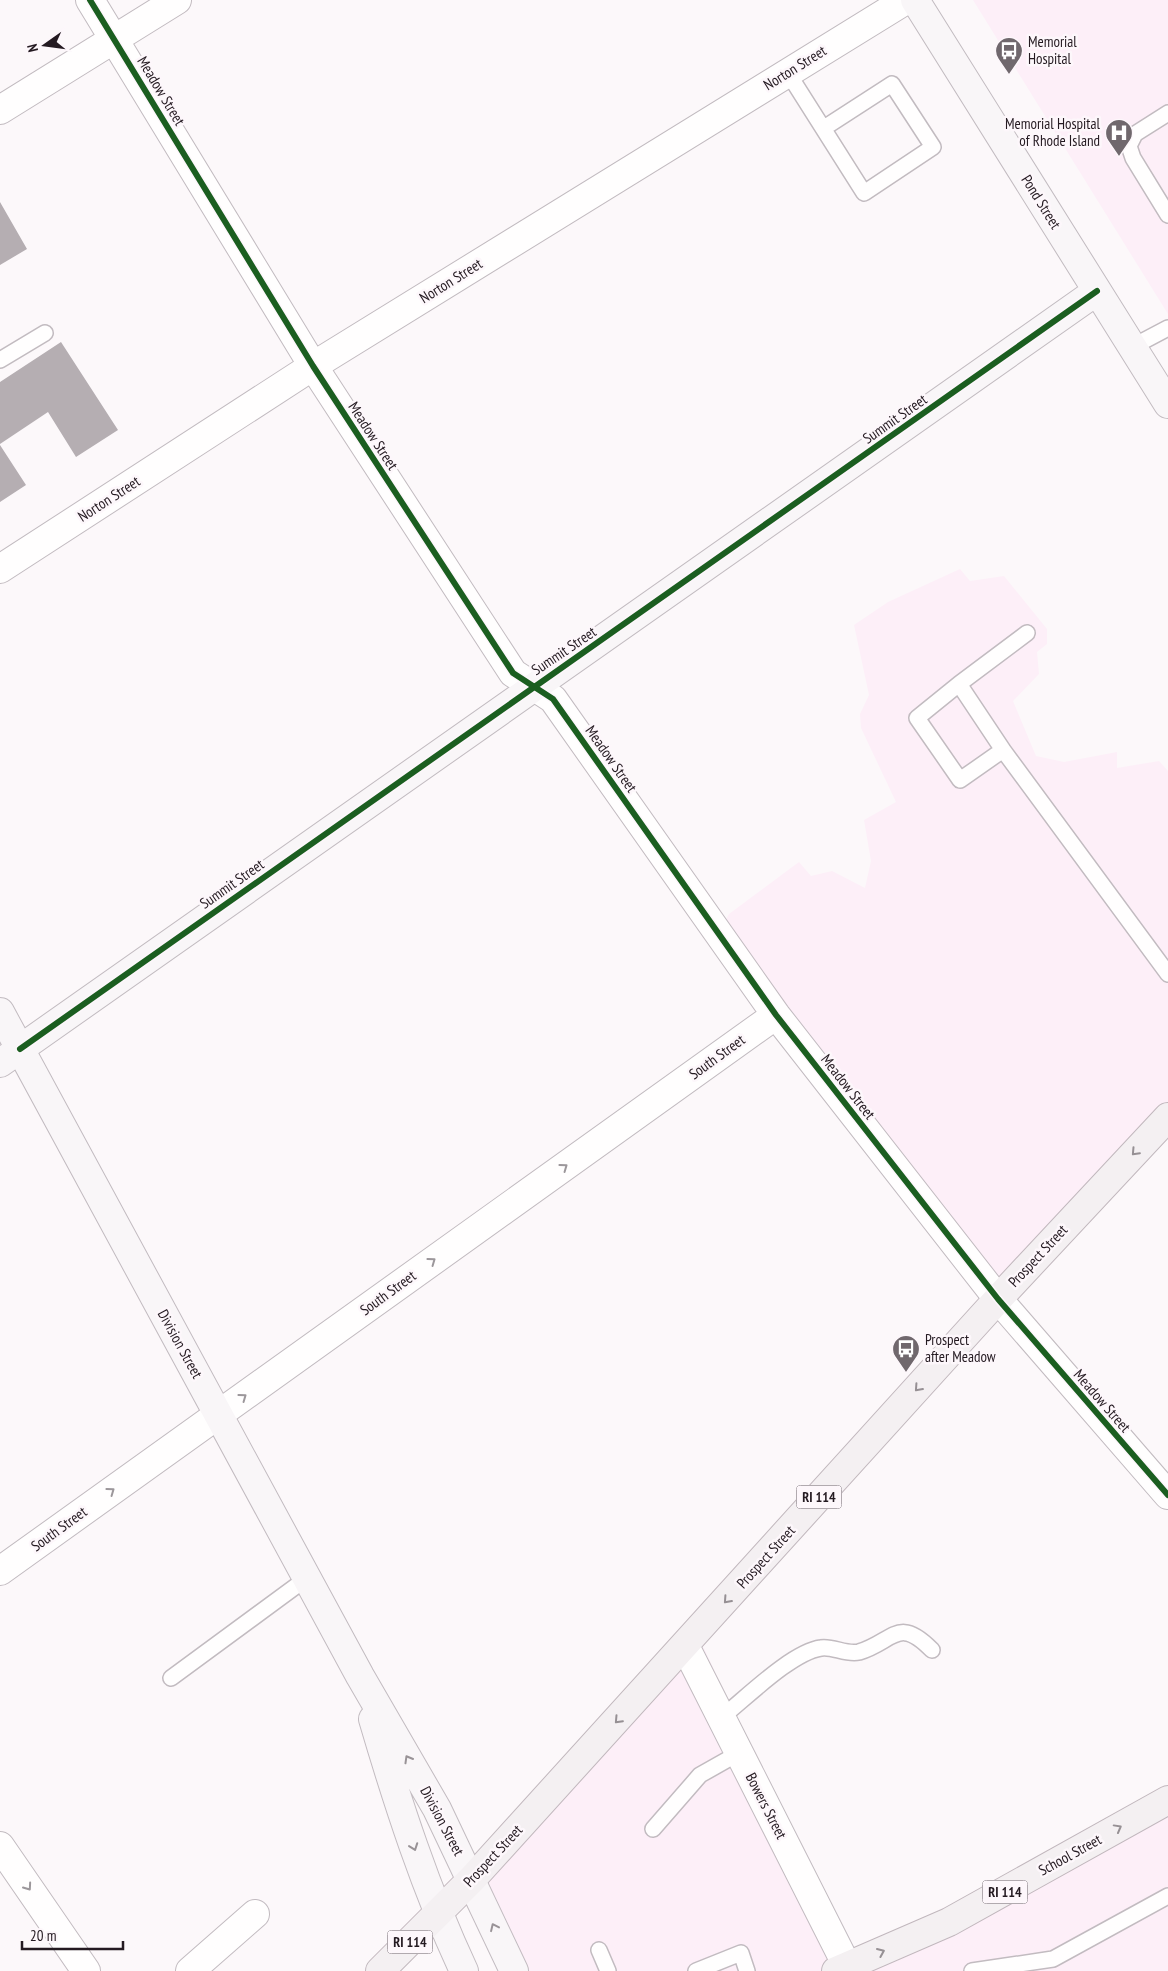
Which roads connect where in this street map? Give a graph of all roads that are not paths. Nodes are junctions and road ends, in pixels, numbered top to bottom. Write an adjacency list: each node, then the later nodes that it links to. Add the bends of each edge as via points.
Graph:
1 (90, 0): 5 (street, Meadow Street)
2 (177, 0): 5 (street)
3 (906, 0): 6 (street, Norton Street)
4 (915, 0): 11 (street, Pond Street)
5 (114, 39): 7 (street); 16 (street, Meadow Street)
6 (788, 73): 9 (lane); 16 (street, Norton Street)
7 (0, 110)
8 (1168, 113): 10 (lane, via 1135,134 1129,146)
9 (824, 128): 9 (lane, via 864,193 933,147 892,84)
10 (1168, 215)
11 (1097, 291): 14 (street, Pond Street); 21 (street, Summit Street)
12 (1168, 328): 14 (lane)
13 (45, 333): 15 (lane)
14 (1132, 347): 17 (street, Pond Street)
15 (0, 360)
16 (313, 366): 18 (street, Norton Street); 21 (street, Meadow Street, via 513,674)
17 (1168, 404)
18 (0, 569)
19 (1026, 634): 20 (lane)
20 (959, 684): 22 (lane); 22 (lane, via 917,718 960,780)
21 (533, 687): 25 (street, Meadow Street, via 553,699); 26 (street, Summit Street)
22 (1002, 750): 23 (lane)
23 (1168, 974)
24 (0, 1012): 26 (street, Division Street)
25 (776, 1015): 28 (street, Meadow Street); 29 (street, South Street, one-way to 25)
26 (10, 1056): 29 (street, Division Street / RI 114)
27 (1168, 1117): 28 (main road, Prospect Street / RI 114, one-way to 28)
28 (998, 1299): 30 (street, Meadow Street); 33 (main road, Prospect Street / RI 114, one-way to 33)
29 (218, 1415): 31 (street, South Street, one-way to 29); 32 (street, Division Street / RI 114)
30 (1167, 1492)
31 (0, 1571)
32 (306, 1578): 35 (street, Division Street / RI 114); 36 (lane)
33 (685, 1646): 37 (street, Bowers Street); 42 (main road, Prospect Street / RI 114, one-way to 42)
34 (932, 1650): 37 (lane, via 918,1636 895,1633 856,1653 822,1647 792,1660)
35 (360, 1676): 42 (street, Division Street, one-way to 35, via 437,1809); 44 (street, Division Street / RI 114, one-way to 44, via 397,1801)
36 (171, 1678)
37 (722, 1718): 38 (street, Bowers Street)
38 (739, 1753): 40 (lane, via 700,1775); 48 (street, Bowers Street)
39 (1168, 1800): 48 (main road, School Street / RI 114, one-way to 39, via 950,1922)
40 (653, 1829)
41 (0, 1846): 49 (street, one-way to 49)
42 (472, 1879): 44 (main road, Prospect Street / RI 114); 53 (street, Division Street, one-way to 42)
43 (1168, 1896): 47 (lane)
44 (439, 1913): 51 (main road, Prospect Street / RI 114); 52 (street, Division Street / RI 114)
45 (255, 1914): 50 (street)
46 (599, 1950): 54 (lane)
47 (1055, 1965): 57 (lane)
48 (841, 1969)
49 (86, 1971)
50 (190, 1971)
51 (380, 1971)
52 (464, 1971)
53 (514, 1971)
54 (608, 1971)
55 (696, 1971): 56 (lane, via 741,1953)
56 (748, 1971)
57 (972, 1971)

